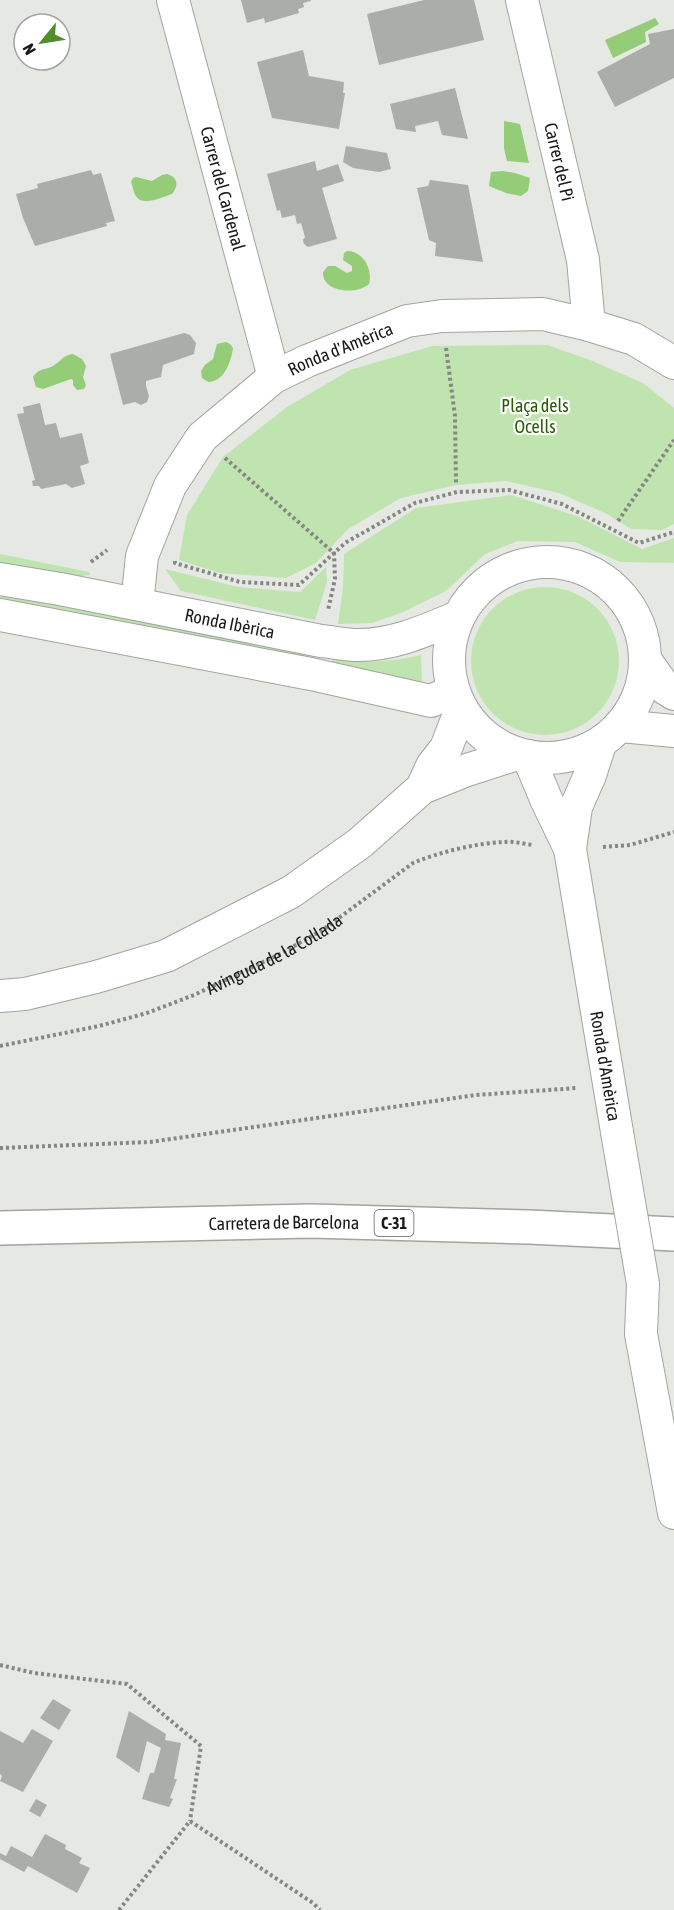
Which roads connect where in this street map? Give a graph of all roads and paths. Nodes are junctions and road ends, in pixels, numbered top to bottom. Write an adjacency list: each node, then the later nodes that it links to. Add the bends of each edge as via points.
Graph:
1 (173, 0): 6 (street, Carrer del Cardenal)
2 (522, 0): 3 (street, Carrer del Pi, via 583,260)
3 (589, 325): 5 (street, Ronda d'Amèrica, via 633,339); 6 (street, Ronda d'Amèrica, via 543,314 441,315 407,321)
4 (445, 342): 9 (path, via 455,416)
5 (674, 363)
6 (274, 377): 7 (street, Ronda d'Amèrica)
7 (202, 437): 13 (path); 15 (street, Ronda d'Amèrica, via 170,486 142,556)
8 (674, 440): 10 (path)
9 (456, 485)
10 (618, 521)
11 (674, 532): 13 (path, via 639,543 562,504 509,490 457,492 415,503)
12 (177, 553): 13 (path, via 175,563 240,582 299,585)
13 (334, 553): 18 (path, via 335,579)
14 (0, 579): 15 (street, Ronda Ibèrica)
15 (137, 604): 18 (street, Ronda Ibèrica)
16 (0, 615): 21 (street, Ronda Ibèrica, via 312,674 431,701)
17 (458, 617): 18 (street, Ronda Ibèrica, via 388,642 358,645); 19 (street, via 477,590 504,571 536,562 569,564 599,577 624,599 640,628); 21 (street, via 450,641 448,666)
18 (321, 641)
19 (646, 661): 20 (street); 23 (street, via 639,696)
20 (674, 694)
21 (457, 700): 24 (street, via 489,740); 25 (street, via 446,748)
22 (674, 731): 23 (street)
23 (611, 735): 24 (street, via 575,755 548,760); 27 (street, Ronda d'Amèrica, via 576,807)
24 (523, 755): 25 (street, via 467,770); 27 (street, Ronda d'Amèrica)
25 (422, 788): 28 (street, via 360,843 291,892 166,956 96,977)
26 (533, 845): 29 (path, Avinguda de la Collada, via 505,842 429,856 413,863 324,929 194,995 99,1026)
27 (570, 849): 30 (street, Ronda d'Amèrica)
28 (0, 996)
29 (0, 1046)
30 (610, 1086): 31 (path, via 476,1095 150,1142); 34 (street, Ronda d'Amèrica, bridge)
31 (0, 1148)
32 (0, 1228): 33 (highway, Carretera de Barcelona / C-31, via 311,1221)
33 (674, 1234)
34 (643, 1284): 35 (street, Ronda d'Amèrica, via 663,1347); 36 (street, Ronda d'Amèrica, via 641,1334)
35 (674, 1414)
36 (674, 1513)
37 (0, 1665): 38 (path, via 127,1684 201,1746)
38 (190, 1821): 39 (path); 40 (path)
39 (119, 1910)
40 (320, 1910)

